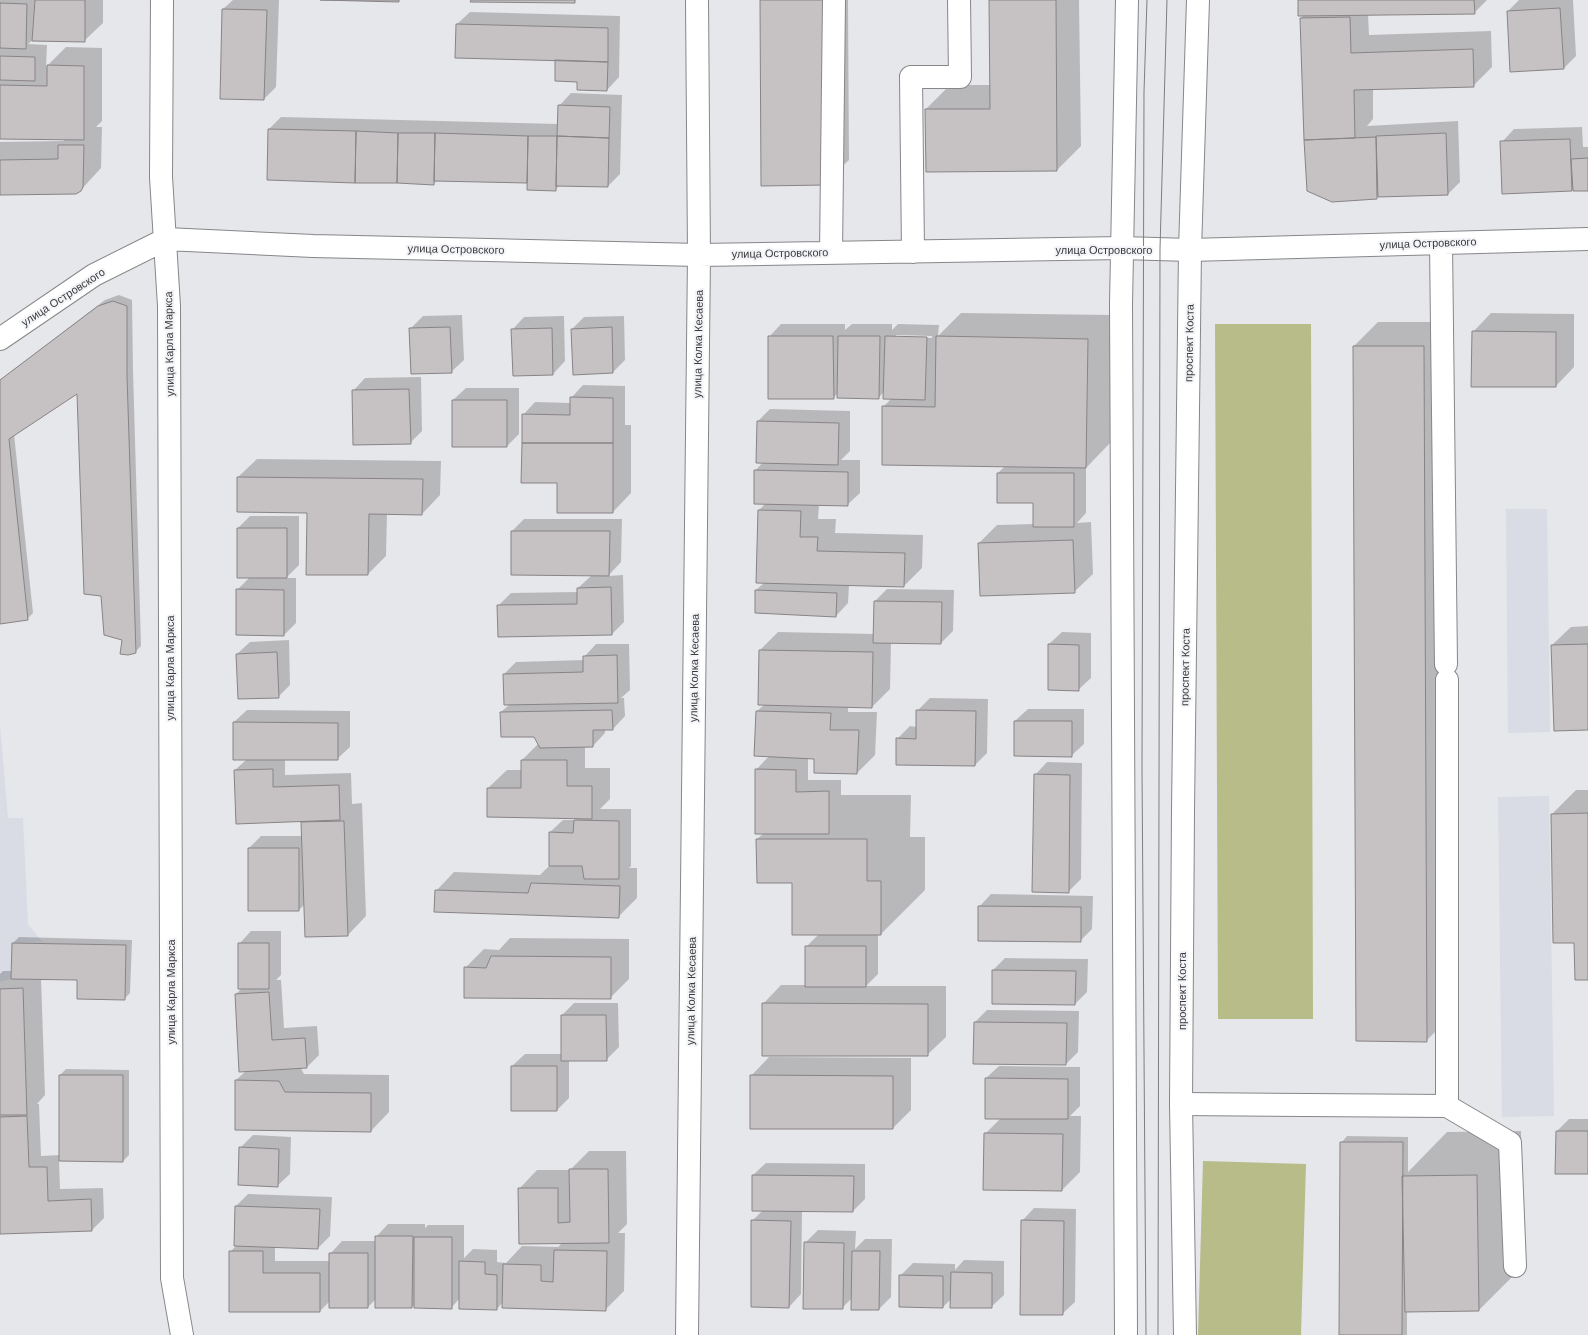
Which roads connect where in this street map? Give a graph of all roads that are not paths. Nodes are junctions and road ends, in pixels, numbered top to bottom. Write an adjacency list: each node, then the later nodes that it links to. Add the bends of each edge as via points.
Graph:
1 (162, 0): 7 (street, улица Карла Маркса, via 161,177)
2 (697, 0): 14 (street, улица Колка Кесаева)
3 (834, 0): 13 (street)
4 (959, 0): 12 (street, via 960,77 911,77)
5 (1127, 0): 10 (street)
6 (1198, 0): 11 (street, проспект Коста)
7 (166, 239): 14 (street, улица Островского); 15 (street, улица Островского, via 94,274); 19 (street, улица Карла Маркса, via 169,306 172,1278)
8 (1588, 239): 9 (street, улица Островского)
9 (1440, 243): 11 (street, улица Островского); 17 (street, via 1447,672)
10 (1122, 248): 11 (street, улица Островского); 12 (street, улица Островского); 21 (street)
11 (1190, 250): 16 (street, проспект Коста)
12 (912, 252): 13 (street, улица Островского)
13 (831, 253): 14 (street, улица Островского)
14 (699, 255): 20 (street, улица Колка Кесаева)
15 (0, 339)
16 (1181, 1104): 17 (street); 22 (street, проспект Коста)
17 (1447, 1106): 18 (street, via 1510,1143)
18 (1514, 1266)
19 (182, 1335)
20 (687, 1335)
21 (1126, 1335)
22 (1185, 1335)

